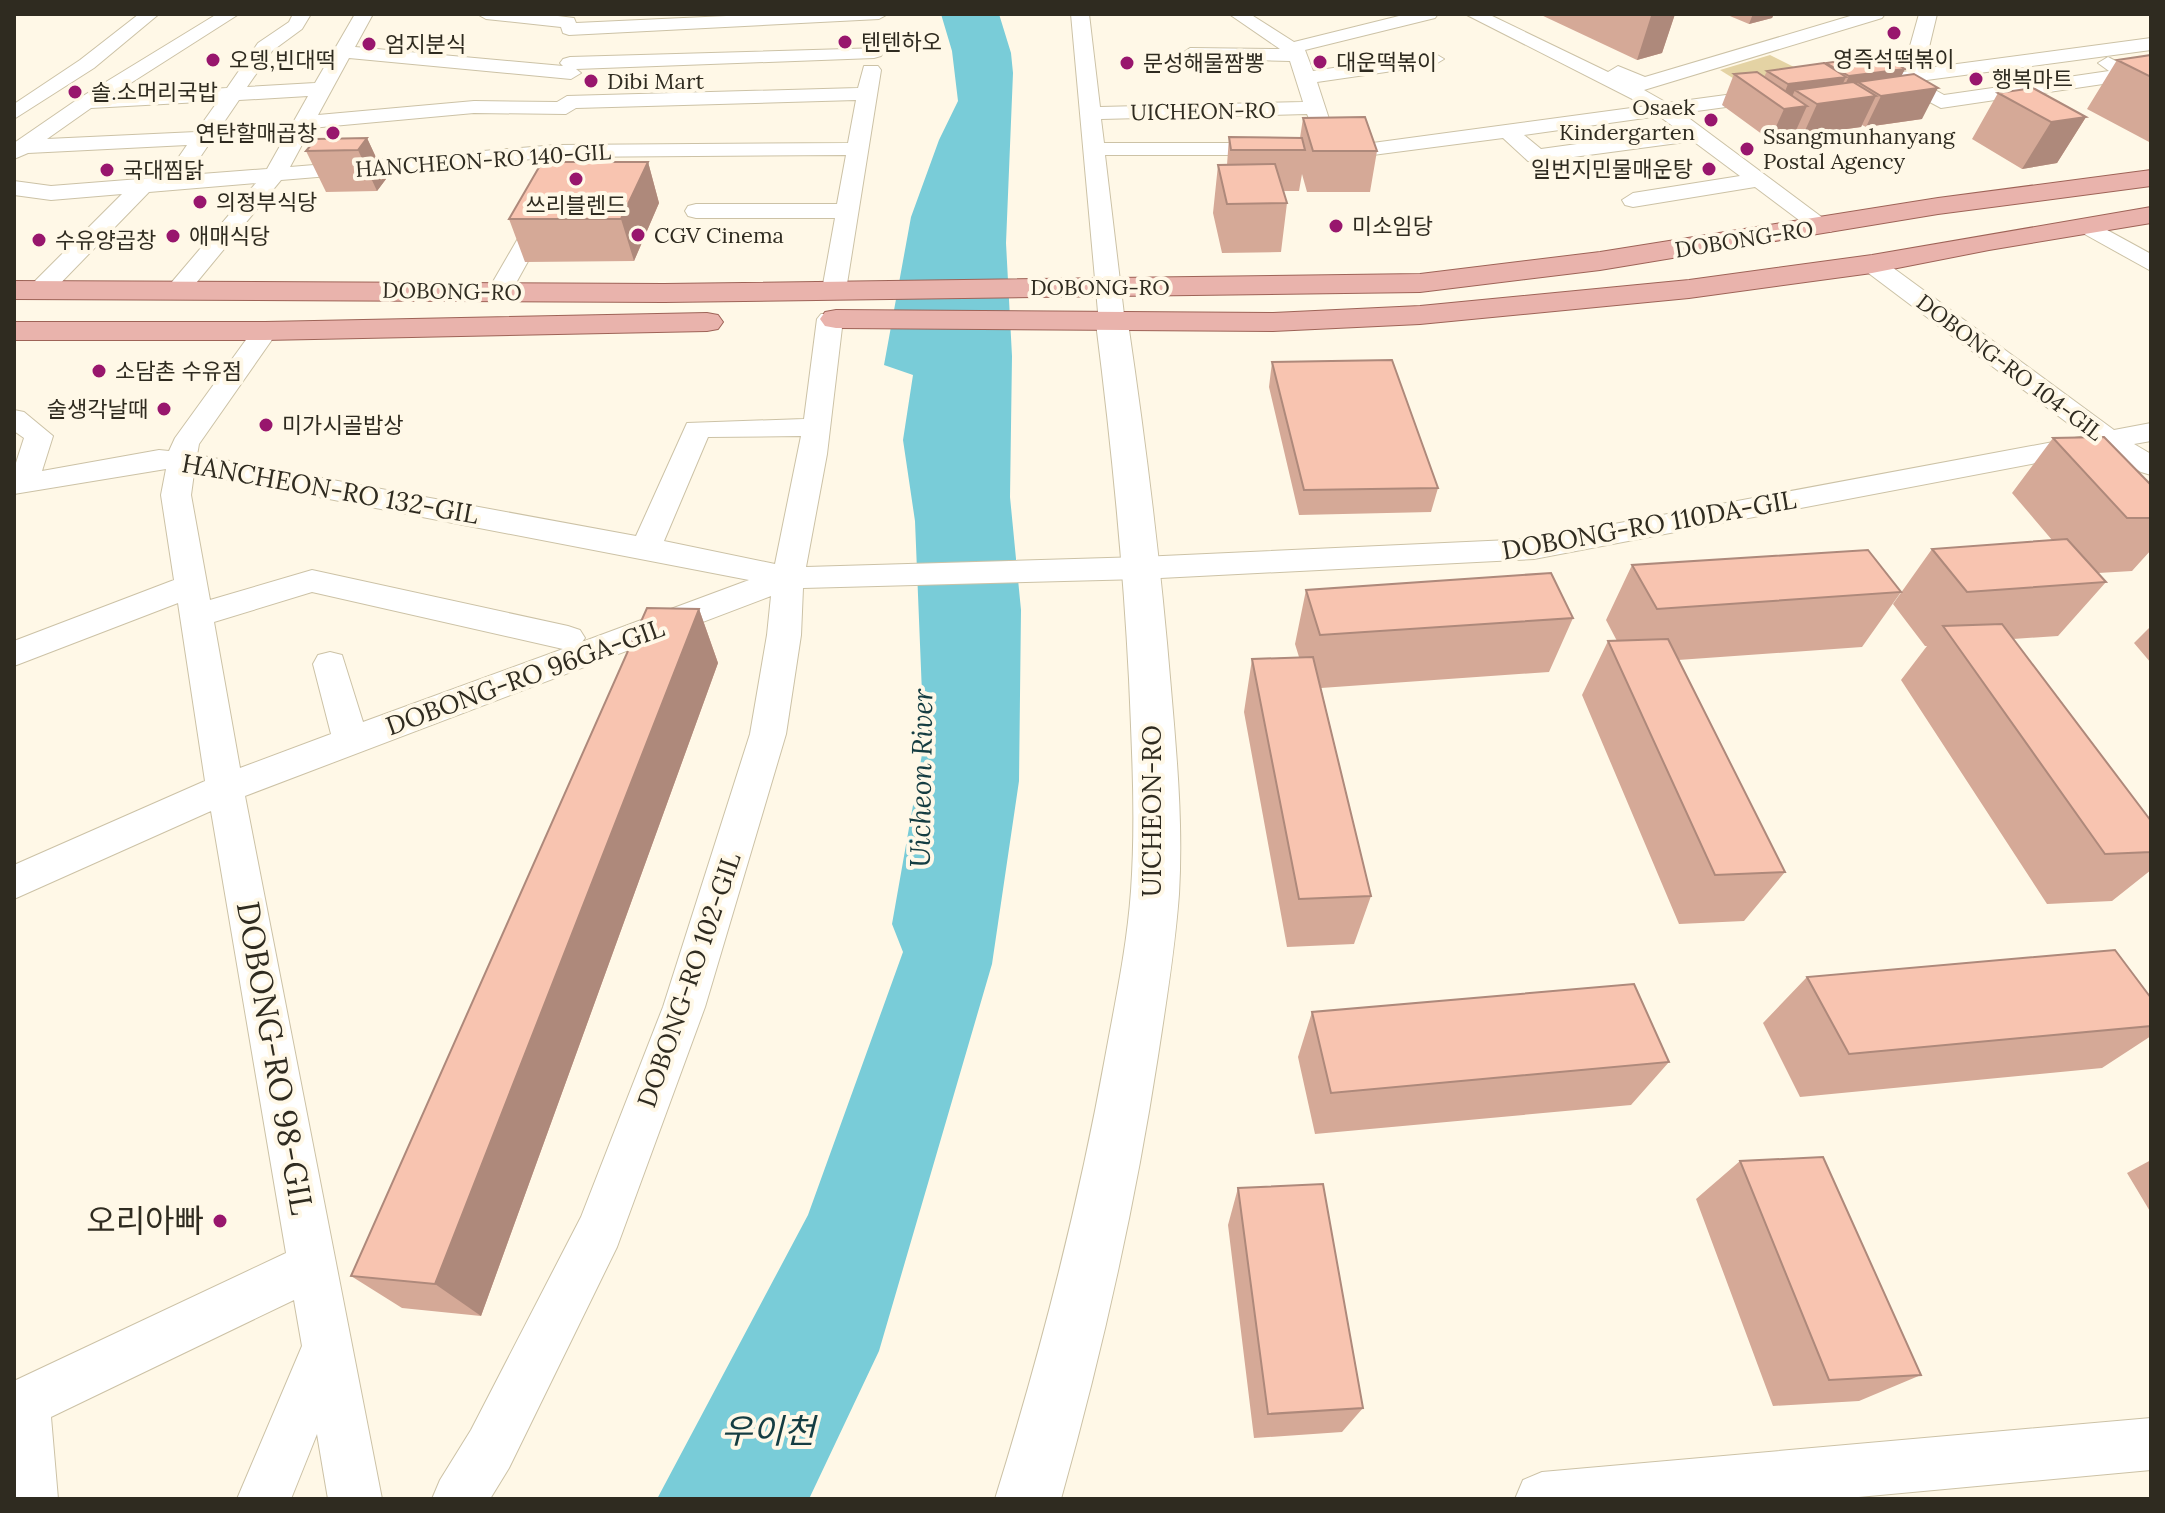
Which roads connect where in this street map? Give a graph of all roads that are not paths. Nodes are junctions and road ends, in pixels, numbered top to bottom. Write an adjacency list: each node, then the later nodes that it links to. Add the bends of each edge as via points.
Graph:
1 (150, 14): 30 (street)
2 (230, 14): 31 (street)
3 (302, 14): 28 (street, via 296,25 265,47)
4 (364, 14): 16 (street)
5 (486, 14): 14 (street)
6 (879, 14): 14 (street); 17 (street, DOBONG-RO 102-GIL)
7 (1080, 14): 36 (street, UICHEON-RO)
8 (1238, 14): 18 (street)
9 (1429, 14): 18 (street)
10 (1474, 14): 34 (street)
11 (1492, 14): 12 (street, via 1643,84)
12 (1876, 14)
13 (1928, 14): 23 (street)
14 (569, 22): 22 (street)
15 (2151, 44): 19 (street)
16 (343, 52): 22 (street); 26 (street)
17 (874, 52): 22 (street); 29 (street, DOBONG-RO 102-GIL)
18 (1294, 52): 20 (street); 24 (street)
19 (2089, 53): 23 (street); 23 (street, via 2130,74 1941,102)
20 (1190, 54)
21 (1434, 59): 24 (street)
22 (570, 68): 32 (street)
23 (1911, 77): 25 (street)
24 (1305, 78): 33 (street)
25 (1853, 84)
26 (323, 89): 28 (street); 37 (street)
27 (1789, 92): 34 (street)
28 (235, 94): 31 (street); 40 (street)
29 (867, 94): 32 (street); 41 (street, DOBONG-RO 102-GIL)
30 (24, 102): 35 (street)
31 (85, 103): 44 (street)
32 (567, 105): 37 (street, via 474,107); 45 (street)
33 (1315, 108): 36 (street, UICHEON-RO); 43 (street)
34 (1665, 110): 38 (street); 39 (street)
35 (14, 113)
36 (1091, 113): 42 (street, UICHEON-RO)
37 (305, 122): 46 (street)
38 (1508, 131): 39 (street, via 1536,156); 43 (street, via 1365,150)
39 (1697, 134): 48 (street)
40 (204, 138): 44 (street); 49 (street)
41 (858, 149): 45 (street, HANCHEON-RO 140-GIL); 54 (street, DOBONG-RO 102-GIL)
42 (1095, 149): 43 (street); 64 (street, UICHEON-RO)
43 (1313, 149)
44 (18, 150)
45 (557, 151): 46 (street, HANCHEON-RO 140-GIL); 62 (street, via 548,206)
46 (274, 175): 49 (street, HANCHEON-RO 140-GIL); 60 (street)
47 (2151, 178): 57 (main road, DOBONG-RO)
48 (1760, 180): 52 (street); 57 (street)
49 (172, 183): 50 (street, HANCHEON-RO 140-GIL)
50 (142, 186): 51 (street, HANCHEON-RO 140-GIL, via 51,193); 61 (street, DOBONG-RO)
51 (14, 188)
52 (1633, 200)
53 (696, 211): 54 (street)
54 (847, 211): 63 (street, DOBONG-RO 102-GIL)
55 (2151, 215): 56 (main road, DOBONG-RO)
56 (2087, 226): 58 (main road, DOBONG-RO); 59 (street)
57 (1823, 227): 64 (main road, DOBONG-RO, via 1420,283 1192,288)
58 (1872, 264): 64 (main road, DOBONG-RO, via 1689,289 1420,315 1273,322); 71 (street, DOBONG-RO 104-GIL)
59 (2151, 264)
60 (178, 289): 61 (main road, DOBONG-RO); 62 (main road, DOBONG-RO)
61 (27, 290)
62 (499, 292): 63 (main road, DOBONG-RO, via 651,293)
63 (833, 308): 64 (main road); 64 (main road, DOBONG-RO, via 1071,285); 69 (street, DOBONG-RO 102-GIL)
64 (1099, 310): 76 (street, UICHEON-RO)
65 (736, 322): 67 (main road, DOBONG-RO)
66 (14, 331): 67 (main road, DOBONG-RO)
67 (265, 331): 72 (street, DOBONG-RO 98-GIL, via 185,444)
68 (14, 418): 74 (street, via 39,436)
69 (816, 427): 75 (street, via 697,429); 77 (street, DOBONG-RO 102-GIL)
70 (2151, 432): 71 (street, DOBONG-RO 110DA-GIL)
71 (2111, 442): 73 (street, DOBONG-RO 104-GIL); 76 (street, DOBONG-RO 110DA-GIL, via 1534,549)
72 (180, 461): 74 (street, HANCHEON-RO 132-GIL, via 159,459); 75 (street, HANCHEON-RO 132-GIL); 78 (street, DOBONG-RO 98-GIL, via 176,495)
73 (2151, 466)
74 (19, 484)
75 (646, 548): 77 (street, HANCHEON-RO 132-GIL)
76 (1141, 568): 77 (street, DOBONG-RO 110DA-GIL); 89 (street, UICHEON-RO, via 1158,806 1155,894 1119,1132)
77 (799, 578): 82 (street, DOBONG-RO 96GA-GIL); 94 (street, DOBONG-RO 102-GIL, via 768,734 684,1007 600,1230 490,1449)
78 (194, 601): 79 (street, via 312,581); 80 (street); 83 (street, DOBONG-RO 98-GIL)
79 (568, 638)
80 (15, 652)
81 (330, 664): 82 (street, DOBONG-RO 96GA-GIL)
82 (351, 741): 83 (street, DOBONG-RO 96GA-GIL)
83 (225, 788): 84 (street, DOBONG-RO 96GA-GIL); 85 (street, DOBONG-RO 98-GIL)
84 (14, 883)
85 (313, 1265): 86 (street, DOBONG-RO 98-GIL); 87 (street)
86 (327, 1346): 92 (street); 93 (street, DOBONG-RO 98-GIL)
87 (19, 1406): 91 (street)
88 (2151, 1444): 90 (street)
89 (1042, 1495)
90 (1625, 1495): 95 (street)
91 (31, 1499)
92 (264, 1499)
93 (355, 1499)
94 (459, 1499)
95 (1542, 1499)

